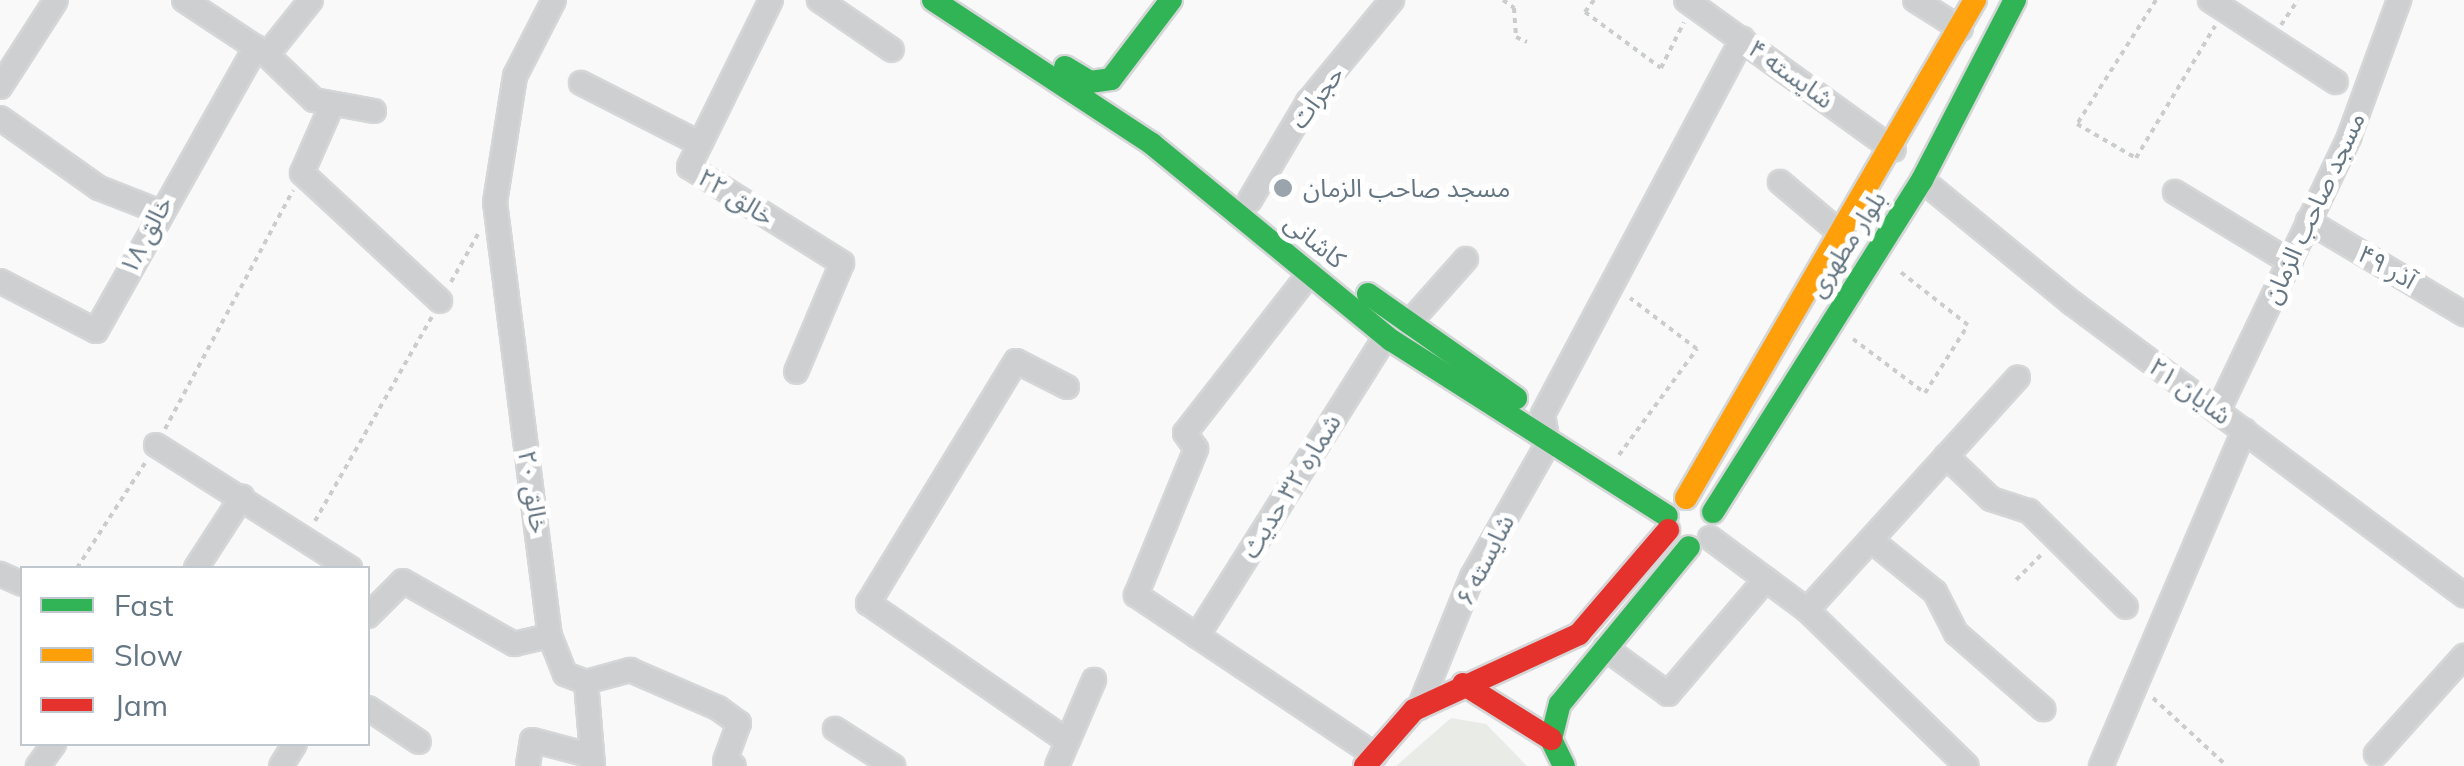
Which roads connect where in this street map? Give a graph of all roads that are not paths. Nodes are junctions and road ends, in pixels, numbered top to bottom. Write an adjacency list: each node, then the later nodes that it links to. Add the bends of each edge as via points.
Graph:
1 (56, 0): 26 (street)
2 (184, 0): 21 (street)
3 (312, 0): 21 (street, خالق ۱۸)
4 (554, 0): 70 (street, خالق ۲۰, via 515,76 496,202)
5 (771, 0): 31 (street, خالق ۲۲)
6 (818, 0): 20 (street)
7 (933, 0): 22 (street, کاشانی)
8 (957, 0): 24 (street, کاشانی)
9 (1171, 0): 24 (street, via 1138,52 1111,79)
10 (1187, 0): 27 (street)
11 (1392, 0): 37 (street, حجرات, via 1308,102)
12 (1915, 0): 18 (street)
13 (1976, 0): 18 (street, بلوار مطهری)
14 (2015, 0): 34 (street, بلوار مطهری)
15 (2398, 0): 39 (street, مسجد صاحب الزمان)
16 (1689, 2): 19 (street, شایسته ۴)
17 (2218, 5): 25 (street)
18 (1962, 30): 33 (street, بلوار مطهری)
19 (1742, 39): 33 (street, شایسته ۴); 53 (street)
20 (892, 50)
21 (262, 51): 28 (street); 38 (street, خالق ۱۸)
22 (1057, 78): 24 (street); 32 (street, کاشانی)
23 (582, 82): 31 (street)
24 (1090, 82): 27 (street, کاشانی)
25 (2336, 82)
26 (0, 87)
27 (1120, 102): 32 (street); 37 (street, کاشانی)
28 (331, 107): 29 (street); 45 (street, via 302,173)
29 (374, 111)
30 (0, 118): 38 (street, via 99,188)
31 (699, 143): 49 (street, خالق ۲۲, via 689,167 842,263)
32 (1152, 144): 43 (street, کاشانی)
33 (1894, 150): 40 (street, بلوار مطهری)
34 (1922, 180): 52 (street, شایان ۲۱); 60 (street, بلوار مطهری)
35 (1780, 182): 40 (street)
36 (2174, 192): 42 (street)
37 (1250, 200): 47 (street, کاشانی)
38 (158, 211): 44 (street, خالق ۱۸, via 96,331)
39 (2308, 221): 42 (street, مسجد صاحب الزمان); 46 (street, آذر ۴۹)
40 (1840, 232): 59 (street, بلوار مطهری)
41 (1466, 259): 47 (street)
42 (2290, 262): 52 (street, مسجد صاحب الزمان)
43 (1310, 273): 48 (street, کاشانی); 71 (street, via 1185,433 1196,449 1136,595)
44 (0, 281)
45 (440, 301)
46 (2464, 314)
47 (1408, 324): 53 (street, کاشانی)
48 (1386, 336): 55 (street, کاشانی); 71 (street, شماره ۳۲ حدیث)
49 (796, 372)
50 (2018, 377): 57 (street)
51 (1067, 386): 81 (street, via 1016,361 868,603)
52 (2218, 411): 54 (street, شایان ۲۱)
53 (1544, 414): 55 (street); 59 (street, کاشانی, via 1616,459)
54 (2244, 430): 67 (street, شایان ۲۱); 93 (street)
55 (1548, 443): 59 (street, کاشانی); 77 (street, شایسته ۶, via 1472,577)
56 (156, 445): 58 (street)
57 (1946, 456): 61 (street); 68 (street, via 1991,500 2029,511)
58 (242, 497): 63 (street); 64 (street, via 308,534)
59 (1676, 511): 60 (street); 62 (street); 76 (street, بلوار مطهری, via 1579,634)
60 (1714, 512): 62 (street)
61 (1872, 541): 69 (street); 79 (street, via 1935,592 1956,633)
62 (1700, 542): 65 (street); 72 (street)
63 (197, 566)
64 (348, 566)
65 (1766, 578): 69 (street); 72 (street, via 1668,694)
66 (374, 588): 70 (street, via 403,581 514,644)
67 (2464, 595)
68 (2126, 607)
69 (1808, 610): 92 (street)
70 (550, 636): 75 (street, خالق ۲۰, via 565,674)
71 (1197, 636): 86 (street)
72 (1605, 648): 83 (street, via 1560,704)
73 (2464, 656): 84 (street)
74 (1094, 680): 81 (street)
75 (586, 682): 85 (street); 88 (street, via 630,670 718,708 739,723 725,761)
76 (1463, 684): 77 (street, بلوار مطهری); 83 (street)
77 (1419, 708): 86 (street, بلوار مطهری)
78 (370, 709): 82 (street)
79 (2043, 709)
80 (835, 728): 89 (street)
81 (1067, 741): 90 (street)
82 (419, 742)
83 (1558, 754): 91 (street)
84 (2376, 754)
85 (593, 761): 87 (street, via 532,740)
86 (1370, 761)
87 (528, 764)
88 (734, 766)
89 (892, 766)
90 (1057, 766)
91 (1584, 766)
92 (1967, 766)
93 (2101, 766)

